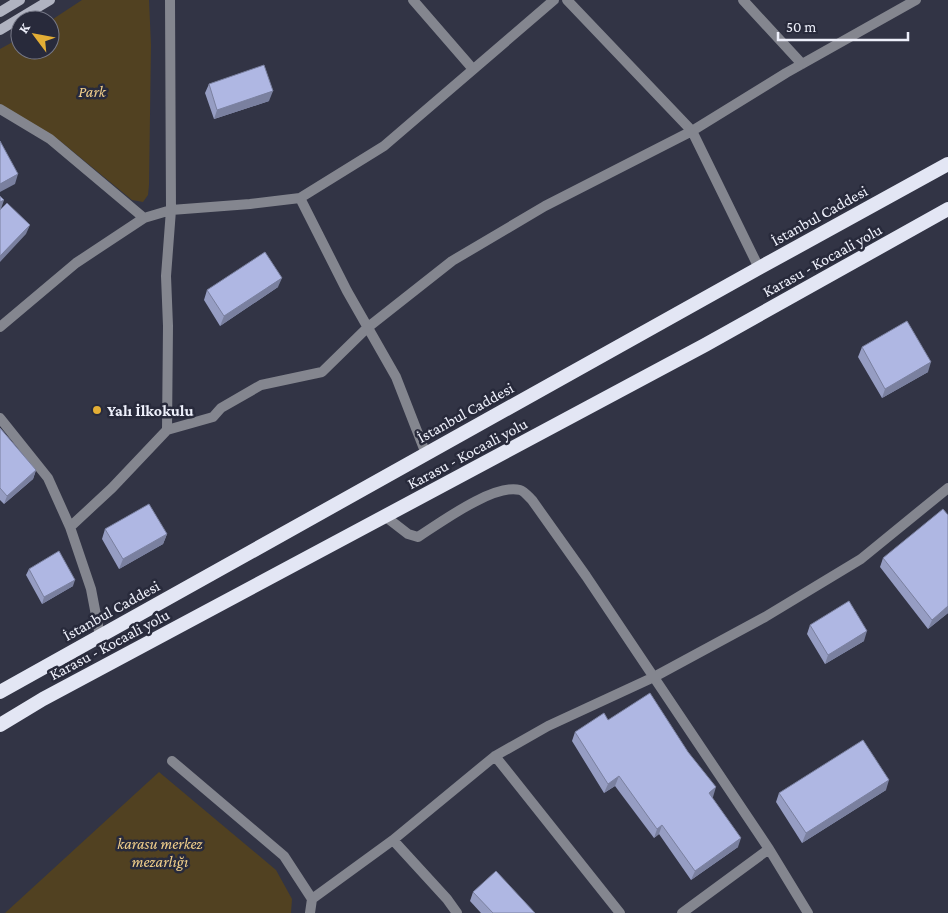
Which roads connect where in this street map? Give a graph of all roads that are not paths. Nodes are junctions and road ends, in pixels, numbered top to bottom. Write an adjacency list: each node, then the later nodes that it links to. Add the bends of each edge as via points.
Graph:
1 (20, 0): 9 (main road)
2 (50, 0): 10 (main road)
3 (170, 0): 18 (street)
4 (413, 0): 12 (street)
5 (554, 0): 12 (street)
6 (567, 0): 14 (street)
7 (743, 0): 11 (street)
8 (916, 0): 11 (street)
9 (0, 12)
10 (0, 30)
11 (802, 64): 14 (street)
12 (472, 68): 16 (street, via 384,146)
13 (0, 109): 19 (street, via 50,139)
14 (692, 131): 20 (street); 22 (street, via 545,206 452,261)
15 (948, 164): 20 (highway, İstanbul Caddesi)
16 (300, 198): 18 (street); 22 (street)
17 (948, 209): 27 (highway, Karasu - Kocaali yolu)
18 (171, 210): 19 (street); 24 (street, via 166,276)
19 (144, 218): 21 (street, via 76,263)
20 (759, 268): 25 (highway, İstanbul Caddesi)
21 (0, 327)
22 (367, 328): 24 (street, via 322,372 261,386 221,408 213,418); 25 (street, via 396,377)
23 (0, 418): 28 (street, via 48,478)
24 (167, 430): 28 (street)
25 (426, 454): 29 (highway, İstanbul Caddesi)
26 (947, 492): 30 (street, via 861,560)
27 (386, 517): 30 (street, via 408,534 418,537 481,498 506,489 521,490 532,500); 32 (highway, Karasu - Kocaali yolu)
28 (70, 527): 29 (street, via 90,589)
29 (100, 636): 31 (highway, İstanbul Caddesi)
30 (654, 677): 33 (street, via 548,726); 36 (street)
31 (0, 692)
32 (0, 725)
33 (495, 756): 35 (street); 40 (street)
34 (172, 761): 37 (street, via 284,856)
35 (393, 840): 37 (street); 39 (street)
36 (769, 849): 41 (street); 42 (street)
37 (312, 899): 38 (street)
38 (310, 913)
39 (457, 913)
40 (620, 913)
41 (682, 913)
42 (808, 913)

